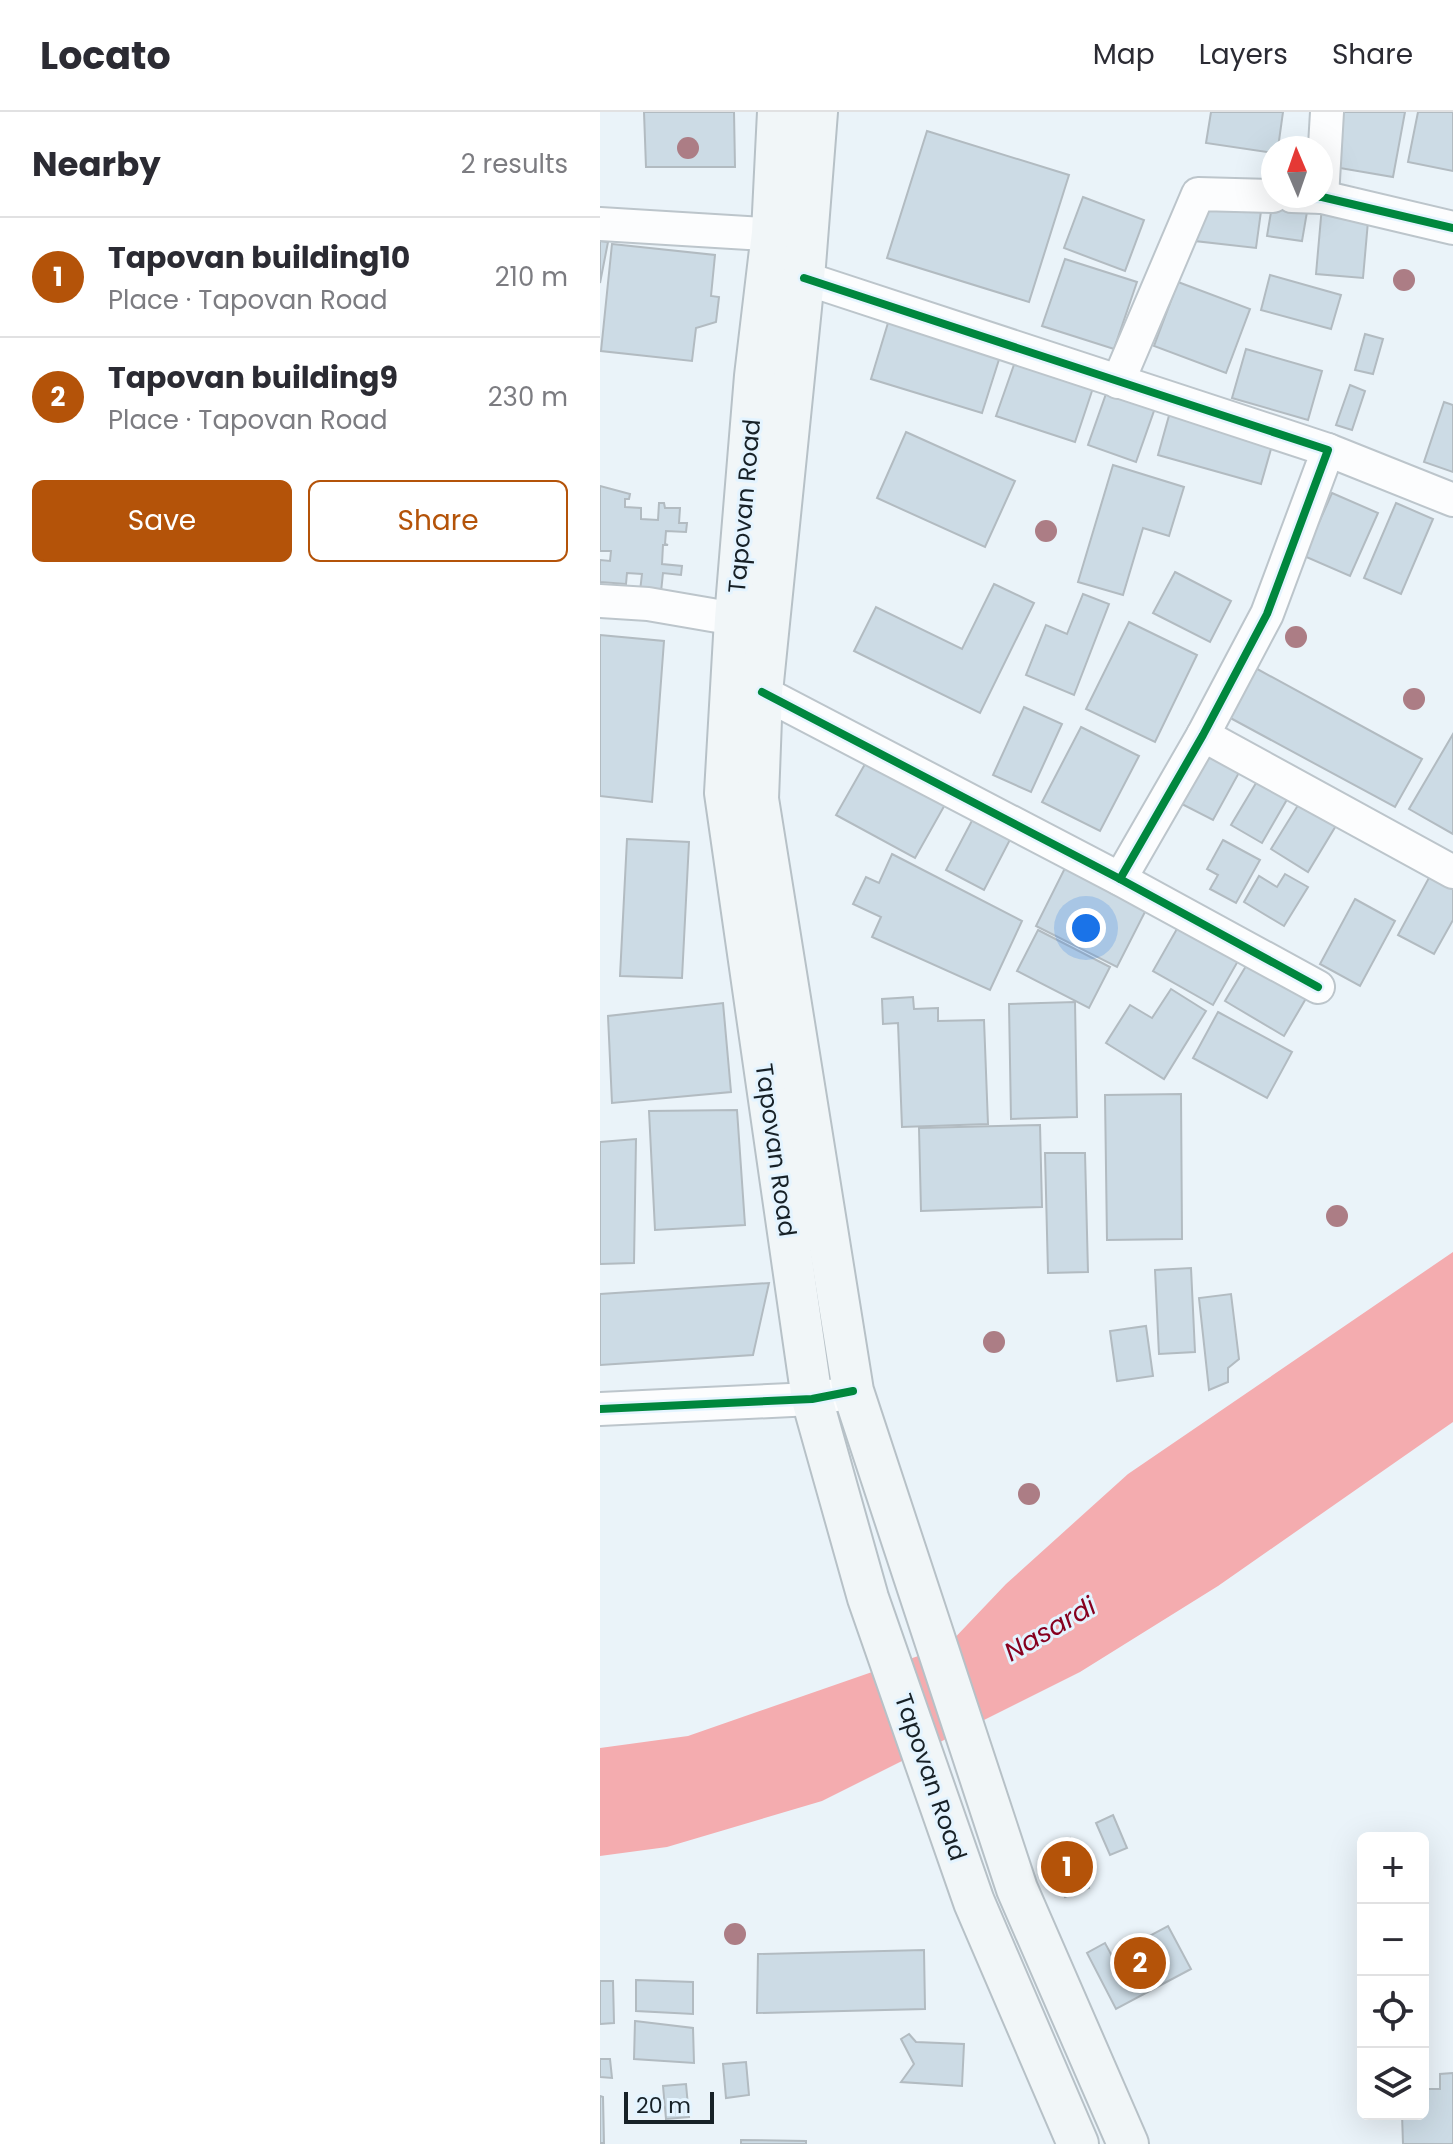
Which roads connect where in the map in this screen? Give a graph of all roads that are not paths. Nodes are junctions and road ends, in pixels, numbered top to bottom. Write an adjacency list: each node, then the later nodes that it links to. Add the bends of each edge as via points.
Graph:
1 (778, 112): 9 (main road, Tapovan Road)
2 (817, 112): 9 (main road)
3 (1327, 112): 4 (street)
4 (1321, 136)
5 (1261, 196): 11 (street, via 1198,194)
6 (1333, 202): 8 (street)
7 (600, 224): 9 (street)
8 (1453, 228)
9 (790, 235): 10 (main road); 15 (main road, Tapovan Road, via 755,376)
10 (804, 278): 11 (street); 16 (main road)
11 (1118, 382): 12 (street)
12 (1328, 450): 13 (street); 17 (street, via 1267,614)
13 (1453, 500)
14 (600, 601): 15 (street)
15 (735, 619): 22 (main road, Tapovan Road, via 725,793)
16 (762, 692): 19 (street); 21 (main road, via 758,799)
17 (1203, 735): 18 (street); 19 (street)
18 (1453, 872)
19 (1120, 879): 20 (street)
20 (1318, 987)
21 (853, 1391): 22 (street); 25 (main road, via 1017,1889)
22 (812, 1399): 23 (street); 24 (main road, Tapovan Road, via 868,1598 974,1902)
23 (600, 1409)
24 (1078, 2144)
25 (1128, 2144)

